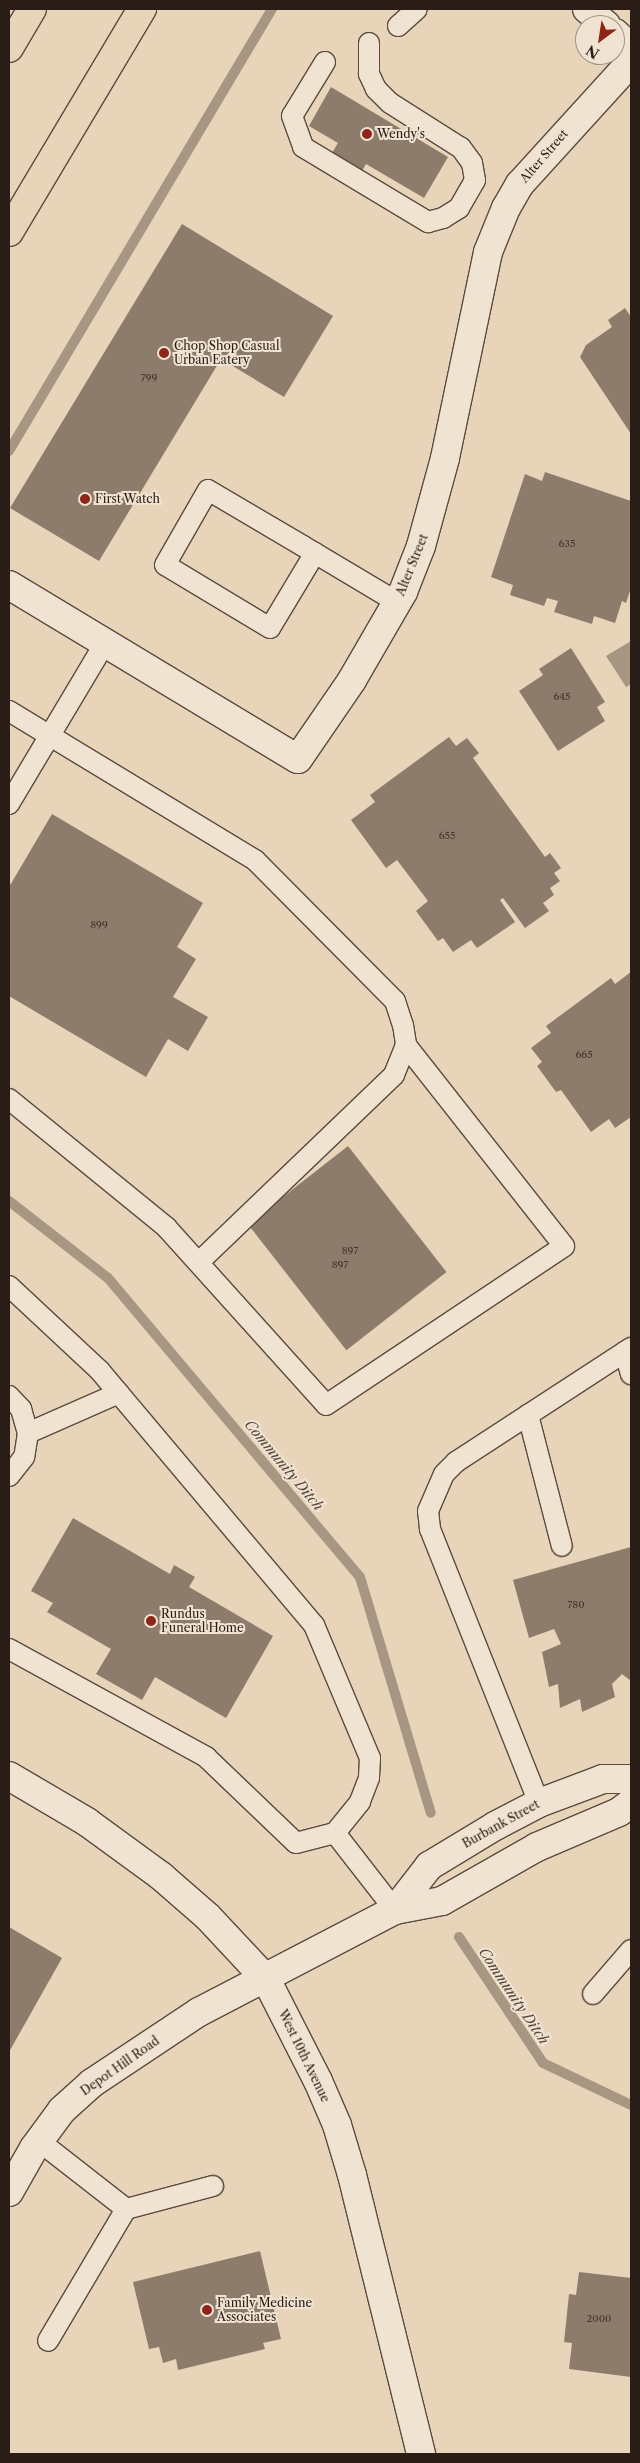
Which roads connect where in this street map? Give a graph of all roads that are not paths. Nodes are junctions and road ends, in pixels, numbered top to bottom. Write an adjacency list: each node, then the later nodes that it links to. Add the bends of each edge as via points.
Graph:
1 (32, 9): 6 (main road)
2 (142, 9): 9 (main road)
3 (417, 9): 4 (lane)
4 (398, 26)
5 (369, 43): 7 (lane, via 369,74 376,89 390,103 462,148 472,163 475,180 459,208 443,218 428,222 303,147 292,116)
6 (9, 48)
7 (325, 62)
8 (631, 62): 12 (street, Alter Street, via 520,184 506,208 488,252 475,303 433,507 421,546)
9 (9, 232)
10 (315, 553): 10 (lane, via 208,490 165,565 270,628); 12 (lane)
11 (9, 585): 13 (street, Alter Street)
12 (397, 602): 13 (street, Alter Street, via 352,680 298,759)
13 (106, 643): 15 (lane)
14 (9, 711): 15 (lane)
15 (50, 735): 16 (lane); 17 (lane, via 255,860 394,1001)
16 (9, 804)
17 (406, 1045): 19 (lane, via 394,1075); 19 (lane, via 564,1246 326,1405)
18 (9, 1099): 19 (lane, via 166,1227)
19 (199, 1262)
20 (9, 1286): 23 (lane, via 100,1371)
21 (628, 1350): 22 (lane); 25 (lane)
22 (631, 1374)
23 (119, 1393): 26 (lane); 34 (lane, via 314,1625 370,1758 369,1778 360,1802)
24 (9, 1396): 26 (lane, via 21,1409)
25 (528, 1415): 28 (lane); 32 (lane, via 456,1462 444,1474 428,1511 430,1529)
26 (28, 1433): 27 (lane, via 24,1457)
27 (9, 1476)
28 (562, 1546)
29 (9, 1650): 34 (lane, via 206,1757 296,1843)
30 (9, 1776): 37 (street, West 10th Avenue, via 87,1822 161,1876 214,1924)
31 (631, 1778): 32 (street, Burbank Street, via 603,1779)
32 (539, 1803): 35 (street, Burbank Street, via 429,1866)
33 (631, 1803): 35 (street, Burbank Street, via 619,1812 537,1847 442,1901)
34 (335, 1833): 35 (lane)
35 (394, 1910): 37 (street, Burbank Street)
36 (631, 1950): 38 (lane)
37 (266, 1979): 39 (street, Depot Hill Road, via 199,2012 92,2083 62,2110); 44 (street, West 10th Avenue, via 318,2081 339,2134)
38 (593, 1994)
39 (39, 2141): 41 (street, Depot Hill Road); 42 (lane)
40 (213, 2186): 42 (lane)
41 (9, 2192)
42 (126, 2209): 43 (lane)
43 (48, 2341)
44 (421, 2454)

